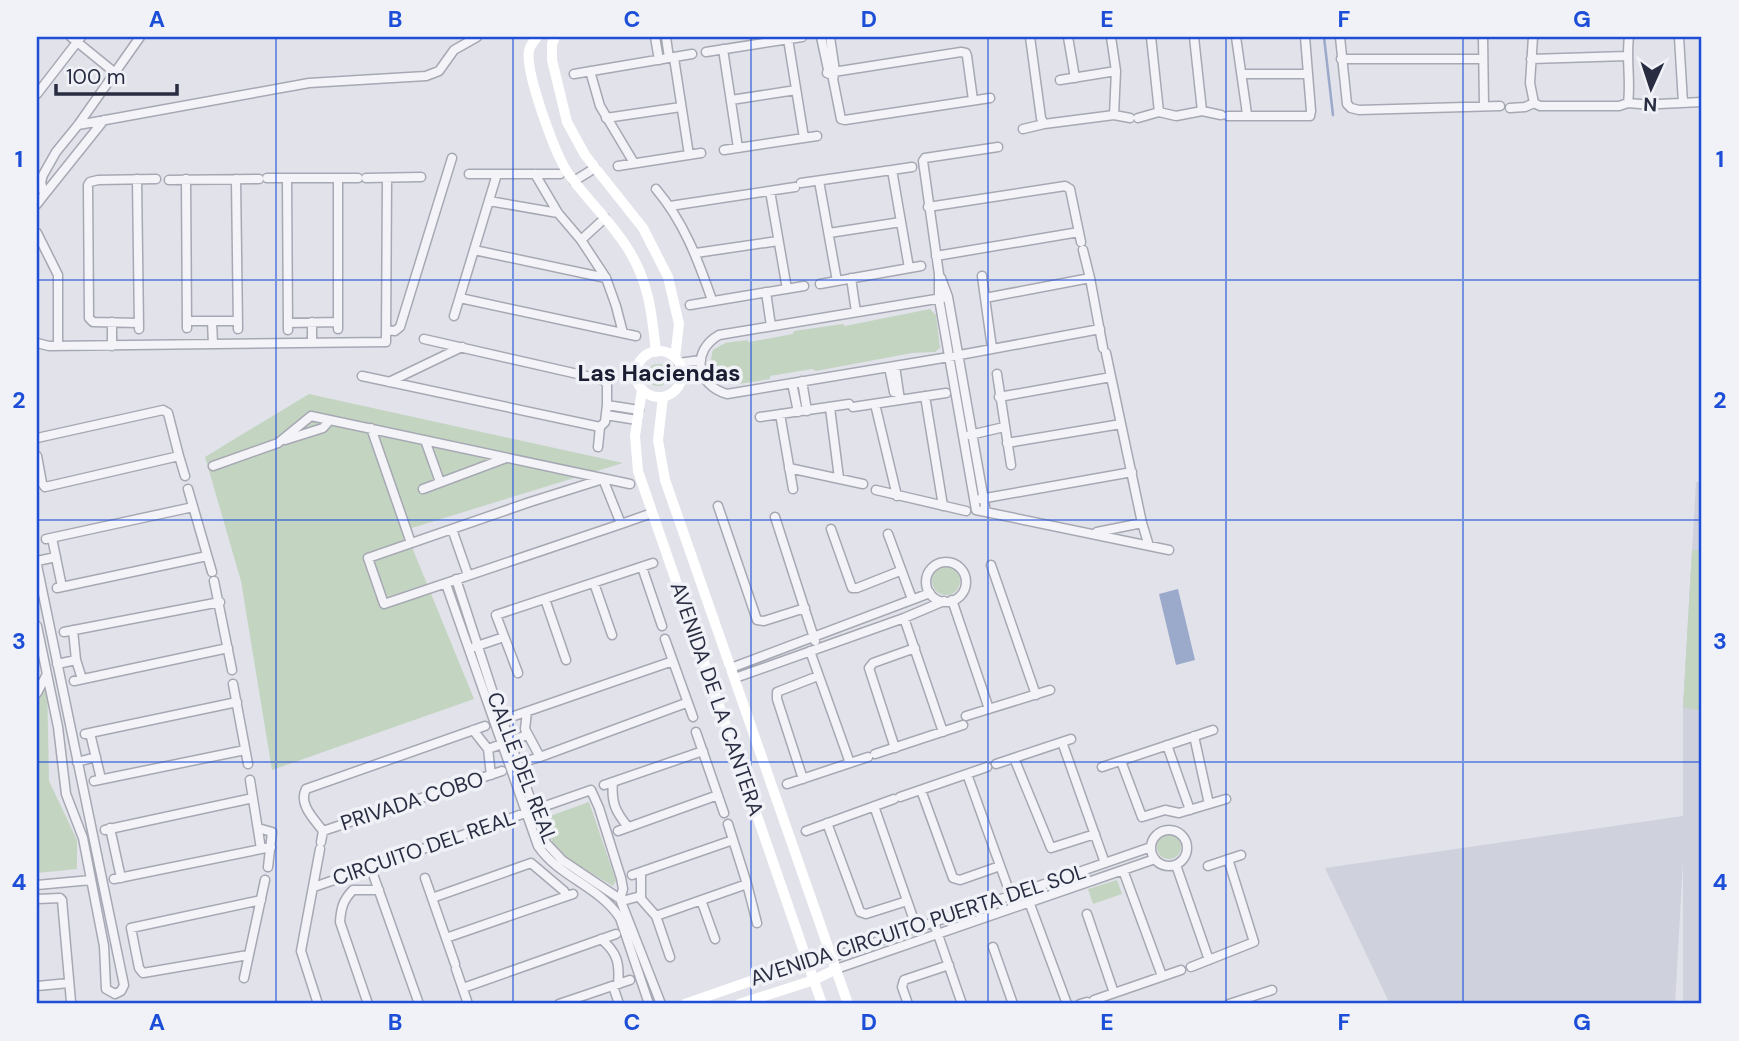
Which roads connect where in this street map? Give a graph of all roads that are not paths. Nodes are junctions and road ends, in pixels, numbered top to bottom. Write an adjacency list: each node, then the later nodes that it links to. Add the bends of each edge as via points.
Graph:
1 (140, 37): 35 (street)
2 (477, 37): 60 (street, via 454,51 439,71 426,76 309,82)
3 (537, 37): 90 (street, via 529,57 540,106)
4 (555, 37): 75 (street, via 552,60 567,122)
5 (655, 37): 29 (street)
6 (666, 37): 29 (street)
7 (802, 37): 24 (street)
8 (821, 37): 37 (street)
9 (830, 37): 37 (street)
10 (1030, 37): 61 (street)
11 (1068, 37): 40 (street)
12 (1111, 37): 34 (street)
13 (1151, 37): 56 (street)
14 (1194, 37): 55 (street)
15 (1236, 37): 39 (street)
16 (1305, 37): 38 (street)
17 (1340, 37): 30 (street)
18 (1483, 37): 31 (street)
19 (1533, 37): 32 (street)
20 (1629, 37): 28 (street)
21 (1679, 37): 50 (street)
22 (77, 38): 35 (street); 43 (street)
23 (773, 39): 24 (street); 25 (street)
24 (788, 39): 42 (street)
25 (723, 50): 26 (street); 45 (street)
26 (706, 52)
27 (692, 54): 29 (street)
28 (1627, 56): 32 (street); 49 (street)
29 (667, 59): 33 (street); 53 (street)
30 (1341, 59): 31 (street); 51 (street, via 1350,108)
31 (1483, 59): 51 (street)
32 (1531, 59): 48 (street)
33 (590, 71): 36 (street); 59 (street)
34 (1116, 71): 40 (street); 58 (street)
35 (114, 72): 62 (street)
36 (574, 74)
37 (832, 74): 46 (street, via 839,116 845,120); 46 (street, via 961,52 967,57)
38 (1308, 74): 39 (street); 57 (street, via 1310,116)
39 (1242, 75): 57 (street)
40 (1075, 78): 41 (street)
41 (1060, 80)
42 (796, 90): 45 (street); 65 (street)
43 (37, 94)
44 (990, 98): 46 (street)
45 (731, 100): 67 (street)
46 (973, 100)
47 (1702, 102): 50 (street)
48 (1534, 103): 49 (street); 54 (street)
49 (1628, 103): 50 (street)
50 (1683, 103)
51 (1485, 106): 52 (street)
52 (1500, 106)
53 (681, 107): 59 (street); 70 (street)
54 (1510, 108)
55 (1202, 111): 56 (street, via 1176,116); 57 (street)
56 (1159, 112): 58 (street, via 1134,118)
57 (1247, 114)
58 (1114, 115): 61 (street)
59 (606, 118): 72 (street)
60 (104, 120): 62 (street); 94 (street)
61 (1044, 124): 63 (street)
62 (78, 125): 94 (street, via 47,166 41,182)
63 (1023, 129)
64 (817, 136): 65 (street)
65 (804, 138): 67 (street)
66 (998, 147): 98 (street, via 925,158)
67 (738, 148): 68 (street)
68 (724, 150)
69 (701, 153): 70 (street)
70 (689, 155): 72 (street)
71 (452, 158): 133 (street, via 400,327)
72 (634, 163): 73 (street)
73 (618, 166)
74 (912, 167): 76 (street)
75 (596, 168): 90 (street); 148 (street, via 643,228 668,277 678,324)
76 (892, 170): 91 (street); 101 (street)
77 (469, 174): 78 (street)
78 (497, 174): 79 (street); 95 (street)
79 (535, 174): 80 (street); 99 (street)
80 (560, 174)
81 (421, 177): 84 (street)
82 (287, 178): 83 (street); 87 (street); 129 (street, via 288,326)
83 (338, 178): 84 (street); 129 (street, via 338,325)
84 (387, 178): 133 (street)
85 (137, 179): 86 (street); 130 (street, via 139,326); 130 (street, via 93,180 88,185 89,318)
86 (156, 179)
87 (236, 179): 89 (street); 128 (street, via 237,325)
88 (169, 180): 89 (street)
89 (186, 180): 128 (street, via 187,324)
90 (574, 181): 100 (street)
91 (819, 181): 93 (street); 104 (street)
92 (656, 189): 97 (street)
93 (770, 191): 97 (street); 106 (street)
94 (44, 195): 96 (street)
95 (489, 201): 99 (street); 107 (street)
96 (37, 204)
97 (670, 206): 108 (street)
98 (928, 207): 102 (street, via 1065,186 1070,189); 109 (street)
99 (558, 213): 105 (street)
100 (606, 219): 105 (street); 145 (street, via 629,250 651,303)
101 (901, 222): 104 (street); 111 (street)
102 (1079, 232): 109 (street); 115 (street)
103 (37, 233): 140 (street, via 58,275)
104 (829, 233): 116 (street)
105 (581, 240): 113 (street)
106 (778, 241): 108 (street); 119 (street)
107 (474, 250): 113 (street); 121 (street)
108 (696, 253): 124 (street)
109 (936, 256): 122 (street)
110 (921, 266): 111 (street)
111 (909, 268): 114 (street)
112 (982, 276): 123 (street)
113 (606, 278): 134 (street)
114 (851, 278): 116 (street); 126 (street)
115 (1090, 278): 123 (street); 132 (street)
116 (837, 281): 117 (street)
117 (820, 284)
118 (804, 286): 119 (street)
119 (787, 289): 120 (street)
120 (766, 292): 124 (street); 131 (street)
121 (460, 298): 127 (street); 134 (street)
122 (944, 298): 126 (street); 146 (street)
123 (985, 298): 143 (street)
124 (712, 300): 125 (street)
125 (690, 305)
126 (856, 312): 131 (street)
127 (454, 316)
128 (212, 321): 139 (street)
129 (312, 322): 138 (street)
130 (112, 323): 141 (street)
131 (771, 326): 147 (street, via 719,335 706,345)
132 (1100, 329): 143 (street); 154 (street)
133 (387, 330): 138 (street, via 383,343)
134 (623, 333): 135 (street)
135 (636, 336)
136 (424, 338): 142 (street)
137 (37, 343): 140 (street)
138 (313, 343): 139 (street)
139 (213, 345): 141 (street)
140 (54, 346): 141 (street); 144 (street)
141 (112, 346)
142 (462, 347): 156 (street); 165 (street, via 597,377 607,385)
143 (992, 348): 146 (street)
144 (37, 352)
145 (656, 352): 148 (street); 158 (street, via 639,364 636,377)
146 (953, 356): 149 (street); 177 (street); 178 (street)
147 (699, 360): 148 (street); 150 (street)
148 (677, 361): 153 (street)
149 (892, 367): 155 (street); 163 (street)
150 (702, 374): 153 (street); 157 (street, via 714,390 727,394)
151 (997, 374): 162 (street)
152 (362, 376): 156 (street)
153 (682, 377): 161 (street, via 675,391)
154 (1111, 377): 162 (street); 173 (street)
155 (802, 381): 157 (street); 167 (street)
156 (389, 382): 174 (street)
157 (792, 383): 167 (street)
158 (642, 390): 161 (street); 169 (street, AVENIDA DE LA CANTERA)
159 (946, 393): 160 (street)
160 (925, 396): 163 (street); 207 (street)
161 (663, 397): 201 (street, AVENIDA DE LA CANTERA, via 658,440)
162 (999, 397): 175 (street)
163 (898, 400): 164 (street)
164 (875, 404): 166 (street); 203 (street)
165 (607, 405): 168 (street); 169 (street)
166 (830, 408): 167 (street); 193 (street)
167 (802, 412): 170 (street)
168 (606, 415): 169 (street); 174 (street)
169 (638, 415): 204 (street, AVENIDA DE LA CANTERA, via 636,460)
170 (780, 415): 171 (street); 189 (street)
171 (760, 417)
172 (329, 421): 176 (street); 181 (street, via 323,428); 181 (street, via 311,416)
173 (1121, 424): 182 (street); 190 (street)
174 (600, 427): 183 (street)
175 (1004, 427): 177 (street); 182 (street)
176 (372, 428): 180 (street); 218 (street)
177 (973, 435): 178 (street); 191 (street)
178 (963, 436): 191 (street)
179 (37, 438): 184 (street, via 163,410 168,412)
180 (425, 440): 185 (street); 195 (street)
181 (278, 443): 188 (street)
182 (1007, 443): 187 (street)
183 (598, 447)
184 (179, 456): 186 (street, via 45,487); 192 (street)
185 (506, 458): 194 (street); 195 (street)
186 (37, 462)
187 (1011, 465)
188 (213, 466)
189 (789, 468): 193 (street); 200 (street)
190 (1132, 472): 205 (street); 212 (street)
191 (974, 473): 205 (street)
192 (185, 476)
193 (839, 478): 197 (street)
194 (603, 479): 196 (street); 213 (street); 214 (street)
195 (440, 482): 199 (street)
196 (630, 484)
197 (863, 484)
198 (188, 489): 208 (street)
199 (423, 489)
200 (793, 489)
201 (668, 490): 204 (street); 255 (street, AVENIDA DE LA CANTERA)
202 (876, 490): 203 (street)
203 (897, 496): 207 (street)
204 (647, 497): 210 (street, AVENIDA DE LA CANTERA)
205 (978, 499): 216 (street, via 986,512)
206 (718, 506): 237 (street, via 757,620)
207 (943, 506): 209 (street)
208 (193, 507): 221 (street); 222 (street, via 49,538)
209 (966, 511)
210 (652, 513): 213 (street); 381 (street, AVENIDA DE LA CANTERA)
211 (775, 517): 237 (street)
212 (1142, 523): 216 (street); 219 (street)
213 (621, 524): 228 (street)
214 (452, 529): 218 (street); 228 (street)
215 (831, 530): 227 (street, via 852,588)
216 (1092, 533): 219 (street)
217 (888, 534): 227 (street)
218 (411, 543): 231 (street, via 368,558 384,604)
219 (1149, 546): 220 (street)
220 (1168, 550)
221 (208, 556): 222 (street, via 60,588); 235 (street)
222 (56, 557): 223 (street)
223 (37, 563): 252 (street)
224 (653, 564): 226 (street)
225 (991, 565): 261 (street)
226 (642, 567): 230 (street); 239 (street)
227 (900, 570): 234 (street)
228 (468, 575): 229 (street)
229 (456, 579): 231 (street); 246 (street, CALLE DEL REAL)
230 (594, 583): 233 (street); 241 (street)
231 (446, 584): 246 (street, CALLE DEL REAL)
232 (930, 593): 234 (street); 236 (street); 236 (street, via 927,574 936,564 949,562 961,569 965,581 962,593)
233 (545, 599): 242 (street, via 496,615); 250 (street)
234 (912, 599): 243 (street)
235 (220, 601): 245 (street); 249 (street, via 68,631)
236 (948, 601): 238 (street); 264 (street)
237 (805, 608): 243 (street)
238 (904, 618): 247 (street); 248 (street)
239 (662, 625)
240 (37, 626): 256 (street)
241 (612, 635)
242 (504, 637): 246 (street); 254 (street)
243 (814, 638): 248 (street); 255 (street)
244 (665, 639): 251 (street)
245 (228, 648): 249 (street, via 78,680); 253 (street)
246 (473, 648): 275 (street, CALLE DEL REAL)
247 (915, 648): 272 (street); 278 (street, via 869,668)
248 (814, 650): 255 (street); 257 (street)
249 (76, 660): 252 (street)
250 (566, 660)
251 (673, 661): 263 (street); 265 (street)
252 (57, 664): 286 (street)
253 (232, 670)
254 (518, 673)
255 (733, 673): 379 (street, AVENIDA DE LA CANTERA)
256 (47, 674): 260 (street); 294 (street)
257 (818, 676): 287 (street); 295 (street, via 777,694)
258 (233, 684): 262 (street)
259 (1050, 690): 261 (street)
260 (37, 693)
261 (1036, 695): 264 (street)
262 (237, 702): 279 (street); 281 (street, via 88,733)
263 (686, 703): 267 (street); 282 (street)
264 (989, 709): 272 (street)
265 (527, 712): 266 (street); 273 (street)
266 (514, 716)
267 (693, 717)
268 (485, 726): 269 (street)
269 (473, 730): 277 (street); 319 (street, via 306,789 304,805)
270 (1213, 730): 274 (street)
271 (696, 732): 280 (street)
272 (943, 732): 278 (street)
273 (527, 735): 275 (street); 282 (street)
274 (1194, 736): 276 (street); 307 (street)
275 (506, 742): 277 (street); 311 (street, CALLE DEL REAL)
276 (1167, 745): 285 (street); 310 (street)
277 (488, 748): 293 (street)
278 (895, 748): 287 (street)
279 (245, 750): 281 (street, via 97,780); 288 (street)
280 (702, 751): 297 (street); 303 (street)
281 (96, 757): 286 (street)
282 (540, 757): 284 (street)
283 (1014, 758): 292 (street); 322 (street, via 1051,848); 322 (street, via 1067,740)
284 (530, 761)
285 (1121, 761): 289 (street); 312 (street, via 1142,817 1165,810)
286 (77, 762): 291 (street)
287 (850, 763): 295 (street)
288 (248, 764)
289 (1102, 767)
290 (502, 771): 293 (street, PRIVADA COBO)
291 (80, 774): 294 (street); 301 (street)
292 (967, 774): 300 (street); 334 (street)
293 (491, 775): 319 (street, PRIVADA COBO)
294 (62, 776): 302 (street)
295 (803, 779): 298 (street)
296 (250, 780): 304 (street)
297 (613, 782): 299 (street); 306 (street)
298 (787, 784)
299 (604, 785)
300 (920, 790): 308 (street); 334 (street, via 953,878 960,880)
301 (83, 791): 302 (street); 329 (street)
302 (66, 794): 344 (street, via 83,838)
303 (718, 795): 313 (street); 316 (street)
304 (253, 798): 317 (street); 328 (street, via 107,829)
305 (1226, 799): 307 (street)
306 (612, 804): 309 (street); 316 (street)
307 (1209, 804): 310 (street)
308 (874, 806): 314 (street); 360 (street)
309 (599, 808): 311 (street, CIRCUITO DEL REAL, via 591,790); 358 (street, via 621,878)
310 (1190, 810): 312 (street)
311 (530, 812): 339 (street, CALLE DEL REAL, via 537,846); 340 (street, CIRCUITO DEL REAL); 358 (street, CALLE DEL REAL, via 553,852)
312 (1179, 813): 318 (street)
313 (724, 814)
314 (828, 823): 321 (street); 360 (street, via 860,912)
315 (728, 824): 323 (street)
316 (628, 827): 320 (street)
317 (258, 828): 324 (street, via 272,832); 326 (street)
318 (1175, 830): 325 (street, via 1160,832); 333 (street, via 1188,845 1185,857)
319 (323, 831): 349 (street)
320 (618, 831)
321 (806, 831)
322 (1095, 834): 332 (street)
323 (733, 840): 338 (street); 346 (street)
324 (271, 847): 326 (street); 336 (street)
325 (1151, 847): 330 (street); 332 (street, AVENIDA CIRCUITO PUERTA DEL SOL)
326 (261, 849): 328 (street, via 118,879)
327 (1241, 855): 331 (street)
328 (116, 856): 329 (street)
329 (97, 859): 374 (street)
330 (1155, 859): 333 (street); 337 (street, AVENIDA CIRCUITO PUERTA DEL SOL)
331 (1228, 859): 335 (street); 380 (street, via 1255,940)
332 (1105, 863): 352 (street, AVENIDA CIRCUITO PUERTA DEL SOL)
333 (1176, 865): 380 (street)
334 (1000, 866): 354 (street)
335 (1208, 866)
336 (268, 867)
337 (1123, 870): 361 (street, AVENIDA CIRCUITO PUERTA DEL SOL); 386 (street)
338 (641, 872): 341 (street); 353 (street)
339 (566, 874): 348 (street); 375 (street, CALLE DEL REAL, via 614,909)
340 (348, 875): 349 (street, CIRCUITO DEL REAL); 350 (street)
341 (632, 875)
342 (374, 877): 351 (street)
343 (425, 878): 355 (street)
344 (91, 880): 347 (street); 374 (street, via 104,946 106,989 115,994 124,985)
345 (265, 880): 357 (street)
346 (747, 884): 359 (street); 364 (street)
347 (37, 885)
348 (557, 885): 355 (street, via 531,863); 369 (street, via 570,895)
349 (314, 887): 402 (street, via 301,951)
350 (352, 890): 351 (street); 403 (street, via 343,900 340,922)
351 (379, 890): 404 (street)
352 (1025, 891): 354 (street, AVENIDA CIRCUITO PUERTA DEL SOL); 361 (street)
353 (641, 896): 358 (street); 363 (street)
354 (1011, 896): 365 (street, AVENIDA CIRCUITO PUERTA DEL SOL)
355 (432, 898): 369 (street)
356 (37, 899): 390 (street, via 62,900)
357 (261, 900): 372 (street, via 131,928); 376 (street)
358 (621, 900): 382 (street)
359 (701, 900): 363 (street); 371 (street)
360 (907, 901): 366 (street)
361 (1030, 902): 368 (street, AVENIDA CIRCUITO PUERTA DEL SOL); 416 (street)
362 (1087, 914): 397 (street)
363 (656, 916): 378 (street)
364 (757, 923)
365 (934, 923): 366 (street, AVENIDA CIRCUITO PUERTA DEL SOL); 368 (street)
366 (917, 929): 379 (street, AVENIDA CIRCUITO PUERTA DEL SOL)
367 (616, 933): 370 (street)
368 (938, 934): 383 (street); 385 (street, AVENIDA CIRCUITO PUERTA DEL SOL)
369 (446, 938): 395 (street)
370 (601, 939): 377 (street); 395 (street)
371 (715, 939)
372 (135, 947): 374 (street); 376 (street, via 143,973)
373 (993, 947): 415 (street)
374 (116, 950)
375 (631, 951): 377 (street); 384 (street, CALLE DEL REAL)
376 (248, 955): 387 (street)
377 (617, 957): 392 (street)
378 (670, 957)
379 (833, 957): 381 (street, AVENIDA CIRCUITO PUERTA DEL SOL); 385 (street, AVENIDA DE LA CANTERA)
380 (1209, 960): 386 (street)
381 (808, 961): 389 (street, AVENIDA DE LA CANTERA); 409 (street, AVENIDA CIRCUITO PUERTA DEL SOL)
382 (647, 965): 384 (street); 391 (street)
383 (948, 965): 413 (street, via 904,980); 414 (street)
384 (637, 969): 394 (street, CALLE DEL REAL)
385 (836, 969): 389 (street, AVENIDA CIRCUITO PUERTA DEL SOL); 412 (street, AVENIDA DE LA CANTERA)
386 (1162, 976): 397 (street)
387 (244, 978)
388 (629, 980): 392 (street)
389 (814, 980): 410 (street, AVENIDA CIRCUITO PUERTA DEL SOL); 411 (street, AVENIDA DE LA CANTERA)
390 (69, 983): 393 (street); 399 (street)
391 (653, 984): 394 (street); 408 (street)
392 (615, 985): 401 (street); 406 (street)
393 (37, 986)
394 (643, 987): 407 (street, CALLE DEL REAL)
395 (463, 988): 405 (street)
396 (1272, 990): 398 (street)
397 (1114, 993): 400 (street)
398 (1252, 1001): 417 (street)
399 (71, 1002)
400 (1087, 1002)
401 (565, 1003)
402 (318, 1004)
403 (368, 1004)
404 (419, 1004)
405 (468, 1004)
406 (619, 1004)
407 (649, 1004)
408 (661, 1004)
409 (685, 1004)
410 (739, 1004)
411 (822, 1004)
412 (848, 1004)
413 (908, 1004)
414 (962, 1004)
415 (1013, 1004)
416 (1067, 1004)
417 (1229, 1004)

